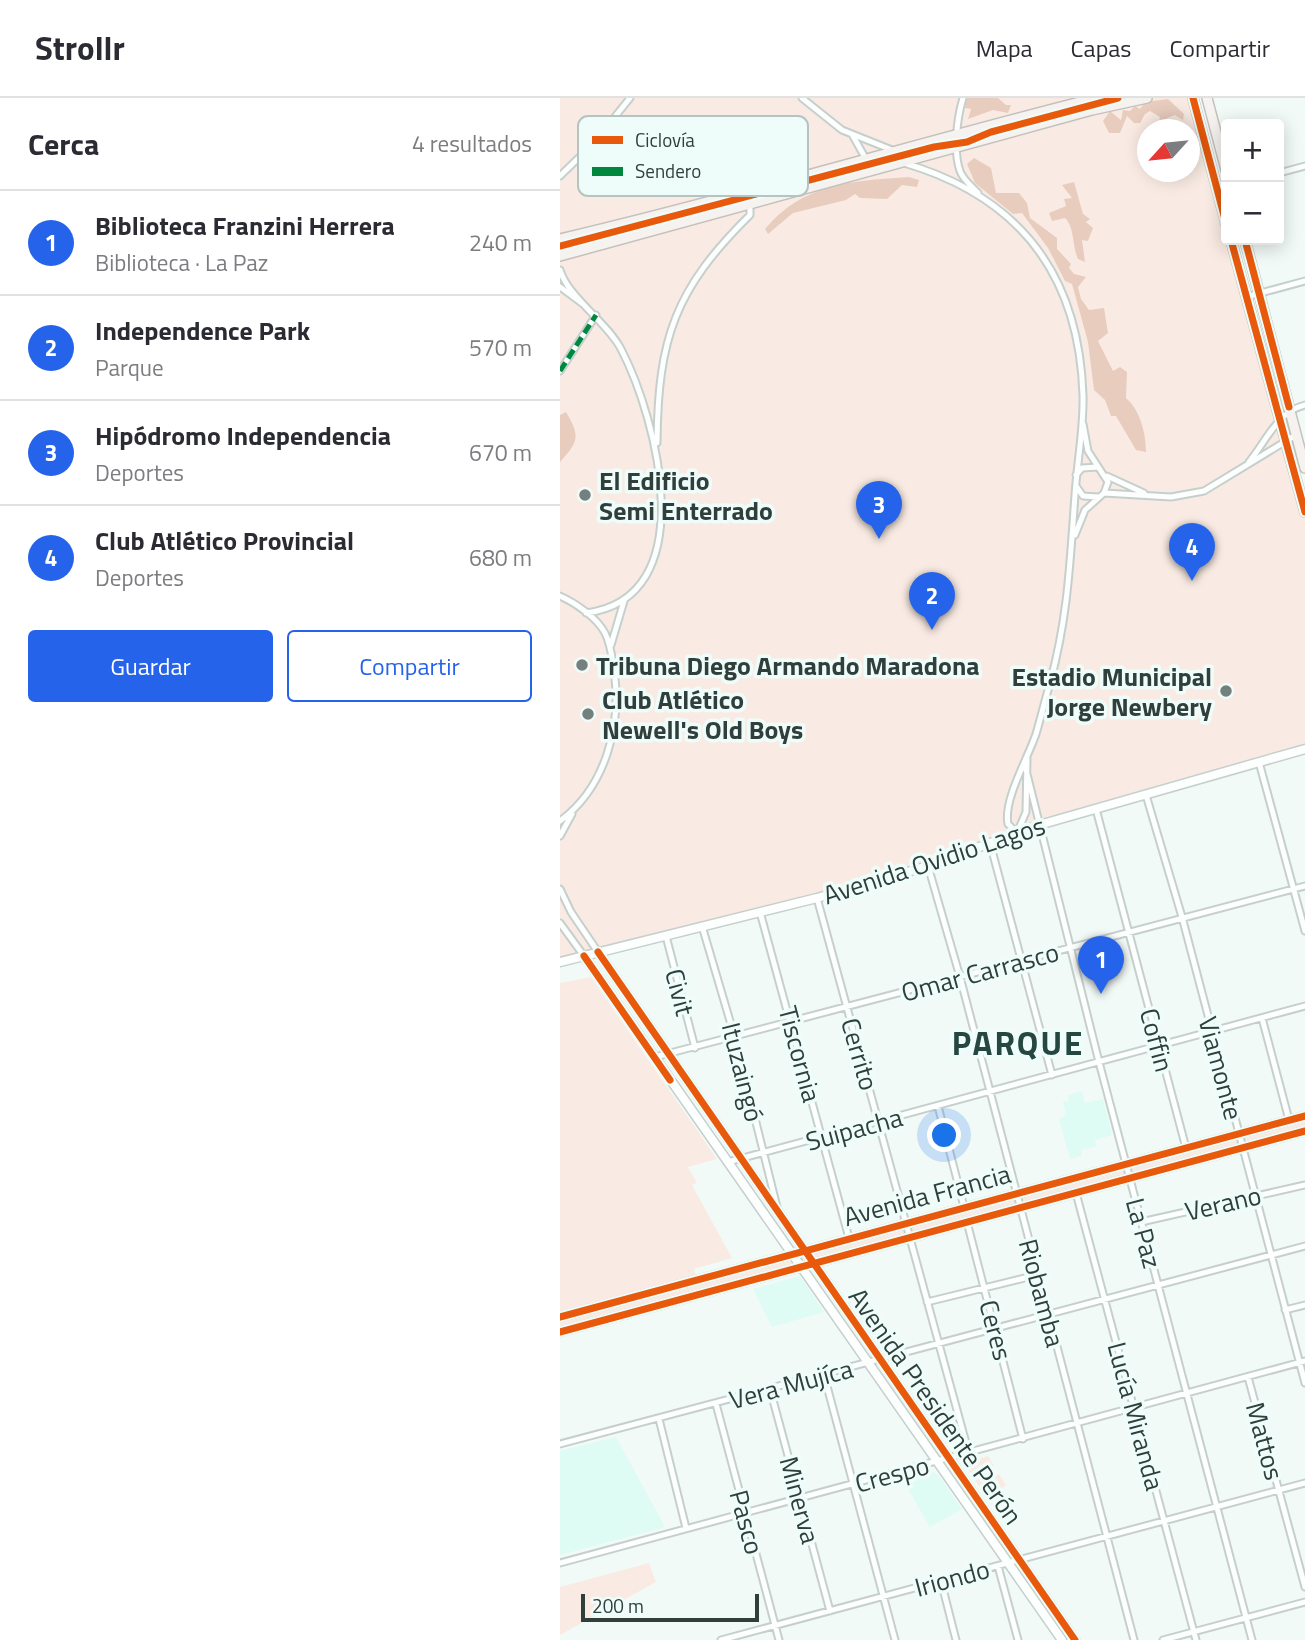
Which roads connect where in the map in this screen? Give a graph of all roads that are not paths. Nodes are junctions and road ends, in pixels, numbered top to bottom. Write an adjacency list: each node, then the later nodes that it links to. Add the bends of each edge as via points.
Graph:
1 (630, 98): 8 (street)
2 (802, 98): 9 (street)
3 (963, 98): 10 (street)
4 (1096, 98): 10 (main road)
5 (1147, 98): 11 (main road)
6 (1193, 98): 22 (main road)
7 (1207, 98): 13 (main road)
8 (616, 116)
9 (851, 134): 12 (street); 15 (street)
10 (956, 134): 11 (street); 12 (main road)
11 (959, 149): 16 (main road); 24 (street, via 960,171)
12 (893, 151): 15 (main road)
13 (1221, 151)
14 (578, 159): 20 (street)
15 (867, 159): 18 (street); 21 (main road)
16 (904, 163): 18 (main road); 24 (street)
17 (1305, 166): 19 (street)
18 (873, 172): 23 (main road)
19 (1284, 172)
20 (560, 176)
21 (808, 176)
22 (1221, 185)
23 (808, 189)
24 (981, 195): 43 (street, via 1024,230 1065,296 1078,349)
25 (732, 196): 28 (main road)
26 (781, 196): 27 (main road)
27 (750, 204): 31 (main road); 46 (street, via 750,215 707,261 679,303 662,364)
28 (560, 239)
29 (1232, 245): 36 (main road)
30 (1246, 245): 35 (main road)
31 (560, 256)
32 (560, 270): 37 (street)
33 (1305, 281): 35 (street)
34 (560, 287): 37 (street)
35 (1259, 294): 36 (street); 41 (main road)
36 (1246, 297): 42 (main road)
37 (589, 308): 38 (street)
38 (596, 315): 39 (street); 46 (street, via 628,363)
39 (560, 371)
40 (1305, 405): 41 (street)
41 (1289, 409): 42 (street); 44 (main road)
42 (1280, 418): 45 (main road); 47 (street)
43 (1082, 421): 48 (street, via 1088,451); 50 (street)
44 (1296, 435): 45 (street); 49 (main road)
45 (1286, 443): 47 (street); 56 (main road)
46 (657, 453): 59 (street, via 662,488 658,534 647,574)
47 (1247, 464): 54 (street, via 1204,491 1171,497)
48 (1098, 467): 50 (street, via 1087,466); 51 (street)
49 (1305, 468)
50 (1076, 475): 52 (street)
51 (1107, 476): 53 (street); 54 (street)
52 (1076, 486): 55 (street, via 1083,496); 57 (street)
53 (1104, 493): 54 (street); 55 (street)
54 (1147, 494)
55 (1098, 497): 57 (street, via 1084,510)
56 (1305, 512)
57 (1073, 539): 63 (street, via 1066,621)
58 (560, 596): 60 (street)
59 (624, 601): 60 (street); 61 (street)
60 (586, 613): 61 (street, via 598,623)
61 (610, 646): 68 (street, via 616,682 615,722 596,782)
62 (1305, 749): 64 (main road, Avenida Ovidio Lagos)
63 (1027, 758): 65 (street); 71 (street, via 1006,816)
64 (1259, 762): 66 (main road, Avenida Ovidio Lagos); 76 (street)
65 (1026, 769): 70 (street, La Paz); 71 (street, via 1026,812)
66 (1146, 795): 67 (main road, Avenida Ovidio Lagos); 80 (street, Viamonte)
67 (1096, 809): 70 (main road, Avenida Ovidio Lagos); 84 (street, Coffin)
68 (573, 811): 69 (street); 72 (street)
69 (560, 821)
70 (1039, 825): 71 (main road, Avenida Ovidio Lagos); 86 (street, La Paz)
71 (1017, 833): 73 (main road, Avenida Ovidio Lagos)
72 (560, 836)
73 (990, 843): 74 (main road, Avenida Ovidio Lagos); 89 (street)
74 (928, 866): 78 (main road, Avenida Ovidio Lagos); 91 (street, Riobamba)
75 (1305, 886): 76 (street, Omar Carrasco)
76 (1294, 889): 80 (street, Omar Carrasco); 83 (street)
77 (560, 890): 87 (street)
78 (817, 898): 79 (main road, Avenida Ovidio Lagos); 93 (street, Cerrito)
79 (760, 912): 82 (main road, Avenida Ovidio Lagos); 95 (street, Tiscornia)
80 (1182, 918): 84 (street, Omar Carrasco); 96 (street, Viamonte)
81 (560, 923): 88 (street)
82 (702, 926): 85 (main road, Avenida Ovidio Lagos); 97 (street, Ituzaingó)
83 (1305, 931)
84 (1127, 933): 86 (street, Omar Carrasco); 98 (street, Coffin)
85 (666, 936): 87 (main road, Avenida Ovidio Lagos); 99 (street, Civit)
86 (1071, 948): 89 (street, Omar Carrasco); 102 (street, La Paz)
87 (598, 952): 88 (main road, Avenida Ovidio Lagos); 100 (main road, Avenida Presidente Perón)
88 (584, 956): 90 (main road, Avenida Ovidio Lagos); 101 (main road, Avenida Presidente Perón)
89 (1021, 961): 91 (street, Omar Carrasco); 103 (street)
90 (560, 962)
91 (960, 977): 93 (street, Omar Carrasco); 104 (street, Riobamba)
92 (1305, 1006): 94 (street, Suipacha)
93 (847, 1008): 95 (street, Omar Carrasco); 108 (street, Cerrito)
94 (1262, 1018): 96 (street, Suipacha); 107 (street)
95 (792, 1023): 97 (street, Omar Carrasco); 111 (street, Tiscornia)
96 (1210, 1032): 98 (street, Suipacha); 110 (street, Viamonte)
97 (735, 1038): 99 (street, Omar Carrasco); 114 (street, Ituzaingó)
98 (1158, 1046): 102 (street, Suipacha); 112 (street, Coffin)
99 (695, 1048): 100 (street, Omar Carrasco)
100 (668, 1055): 101 (street, Omar Carrasco); 115 (main road, Avenida Presidente Perón)
101 (655, 1057): 116 (main road, Avenida Presidente Perón)
102 (1098, 1062): 103 (street, Suipacha); 117 (street, La Paz)
103 (1052, 1075): 104 (street, Suipacha)
104 (988, 1092): 105 (street, Suipacha); 120 (street, Riobamba)
105 (938, 1106): 108 (street, Suipacha); 123 (street)
106 (1305, 1116): 107 (main road, Avenida Francia)
107 (1289, 1120): 110 (main road, Avenida Francia)
108 (879, 1122): 111 (street, Suipacha); 128 (street, Cerrito)
109 (1305, 1131): 113 (main road, Avenida Francia)
110 (1238, 1134): 112 (main road, Avenida Francia); 113 (street, Viamonte)
111 (822, 1138): 114 (street, Suipacha); 129 (street, Tiscornia)
112 (1186, 1148): 117 (main road, Avenida Francia)
113 (1242, 1148): 118 (main road, Avenida Francia); 122 (street, Viamonte)
114 (763, 1154): 115 (street, Suipacha); 125 (street, Ituzaingó)
115 (740, 1159): 116 (street, Suipacha); 125 (main road, Avenida Presidente Perón)
116 (728, 1162): 133 (main road, Avenida Presidente Perón)
117 (1126, 1164): 118 (street, La Paz); 120 (main road, Avenida Francia)
118 (1129, 1178): 121 (main road, Avenida Francia); 127 (street, La Paz)
119 (1305, 1185): 122 (street, Verano)
120 (1015, 1193): 123 (main road, Avenida Francia); 124 (street, Riobamba)
121 (1076, 1193): 124 (main road, Avenida Francia); 142 (street, Lucía Miranda)
122 (1254, 1196): 127 (street, Verano); 134 (street, Viamonte)
123 (964, 1207): 128 (main road, Avenida Francia)
124 (1019, 1208): 126 (main road, Avenida Francia); 138 (street, Riobamba)
125 (780, 1218): 132 (main road, Avenida Presidente Perón)
126 (967, 1222): 130 (main road, Avenida Francia); 141 (street, Ceres)
127 (1141, 1222): 140 (street, La Paz)
128 (905, 1223): 129 (main road, Avenida Francia); 130 (street, Cerrito)
129 (849, 1238): 132 (main road, Avenida Francia)
130 (909, 1238): 135 (main road, Avenida Francia); 144 (street, Cerrito)
131 (1305, 1246): 134 (street, Vera Mujíca)
132 (802, 1250): 133 (main road, Avenida Francia); 135 (main road, Avenida Presidente Perón)
133 (791, 1253): 136 (main road, Avenida Presidente Perón); 137 (main road, Avenida Francia)
134 (1271, 1255): 140 (street, Vera Mujíca); 146 (street, Viamonte)
135 (812, 1264): 136 (main road, Avenida Francia); 153 (main road, Avenida Presidente Perón)
136 (801, 1266): 139 (main road, Avenida Francia); 155 (main road, Avenida Presidente Perón)
137 (738, 1269): 139 (main road); 143 (main road, Avenida Francia)
138 (1037, 1275): 141 (street); 148 (street, Riobamba)
139 (740, 1283): 147 (main road, Avenida Francia)
140 (1158, 1285): 142 (street, Vera Mujíca); 160 (street, La Paz)
141 (985, 1288): 144 (street); 150 (street, Ceres)
142 (1105, 1299): 148 (street, Vera Mujíca); 162 (street, Lucía Miranda)
143 (626, 1300): 147 (main road); 149 (main road, Avenida Francia)
144 (927, 1302): 152 (street, Cerrito)
145 (1305, 1305): 146 (street)
146 (1285, 1310): 154 (street, Viamonte)
147 (627, 1314): 151 (main road, Avenida Francia)
148 (1048, 1315): 150 (street, Vera Mujíca); 164 (street, Riobamba)
149 (560, 1317)
150 (995, 1329): 152 (street, Vera Mujíca); 165 (street, Ceres)
151 (560, 1332)
152 (939, 1344): 153 (street, Vera Mujíca); 167 (street, Cerrito)
153 (879, 1360): 155 (street, Vera Mujíca); 168 (main road, Avenida Presidente Perón)
154 (1302, 1362): 157 (street, Crespo); 158 (street, Viamonte)
155 (869, 1363): 156 (street, Vera Mujíca); 169 (main road, Avenida Presidente Perón)
156 (824, 1375): 159 (street, Vera Mujíca); 171 (street)
157 (1248, 1377): 160 (street, Crespo); 172 (street, Mattos)
158 (1305, 1383)
159 (770, 1389): 161 (street, Vera Mujíca); 173 (street, Minerva)
160 (1186, 1394): 162 (street, Crespo); 174 (street, La Paz)
161 (716, 1404): 163 (street, Vera Mujíca); 175 (street, Pasco)
162 (1134, 1408): 164 (street, Crespo); 176 (street, Lucía Miranda)
163 (659, 1419): 166 (street, Vera Mujíca); 177 (street)
164 (1077, 1424): 165 (street, Crespo); 178 (street, Riobamba)
165 (1023, 1439): 167 (street, Crespo)
166 (560, 1444)
167 (969, 1454): 168 (street, Crespo)
168 (949, 1460): 169 (street, Crespo); 179 (main road, Avenida Presidente Perón)
169 (938, 1463): 171 (street, Crespo); 181 (main road, Avenida Presidente Perón)
170 (1305, 1483): 172 (street, Iriondo)
171 (853, 1485): 173 (street, Crespo); 185 (street)
172 (1279, 1490): 174 (street, Iriondo); 184 (street, Mattos)
173 (799, 1499): 175 (street, Crespo); 187 (street, Minerva)
174 (1217, 1507): 176 (street, Iriondo); 188 (street, La Paz)
175 (745, 1513): 177 (street, Crespo); 189 (street, Pasco)
176 (1164, 1521): 178 (street, Iriondo); 190 (street, Lucía Miranda)
177 (686, 1528): 180 (street, Crespo)
178 (1107, 1536): 179 (street, Iriondo); 198 (street, Riobamba)
179 (1019, 1560): 181 (street, Iriondo); 197 (main road, Avenida Presidente Perón)
180 (560, 1563)
181 (1008, 1563): 182 (street, Iriondo); 196 (main road, Avenida Presidente Perón)
182 (998, 1566): 183 (street, Iriondo); 195 (street)
183 (940, 1581): 185 (street, Iriondo); 194 (street)
184 (1305, 1587)
185 (883, 1597): 187 (street, Iriondo); 193 (street)
186 (1305, 1602): 188 (street)
187 (830, 1611): 189 (street, Iriondo)
188 (1246, 1618): 190 (street); 201 (street, La Paz)
189 (775, 1626): 191 (street, Iriondo); 192 (street, Pasco)
190 (1194, 1632): 199 (street); 200 (street, Lucía Miranda)
191 (721, 1640)
192 (779, 1640)
193 (895, 1640)
194 (956, 1640)
195 (1018, 1640)
196 (1062, 1640)
197 (1075, 1640)
198 (1134, 1640)
199 (1163, 1640)
200 (1196, 1640)
201 (1252, 1640)

